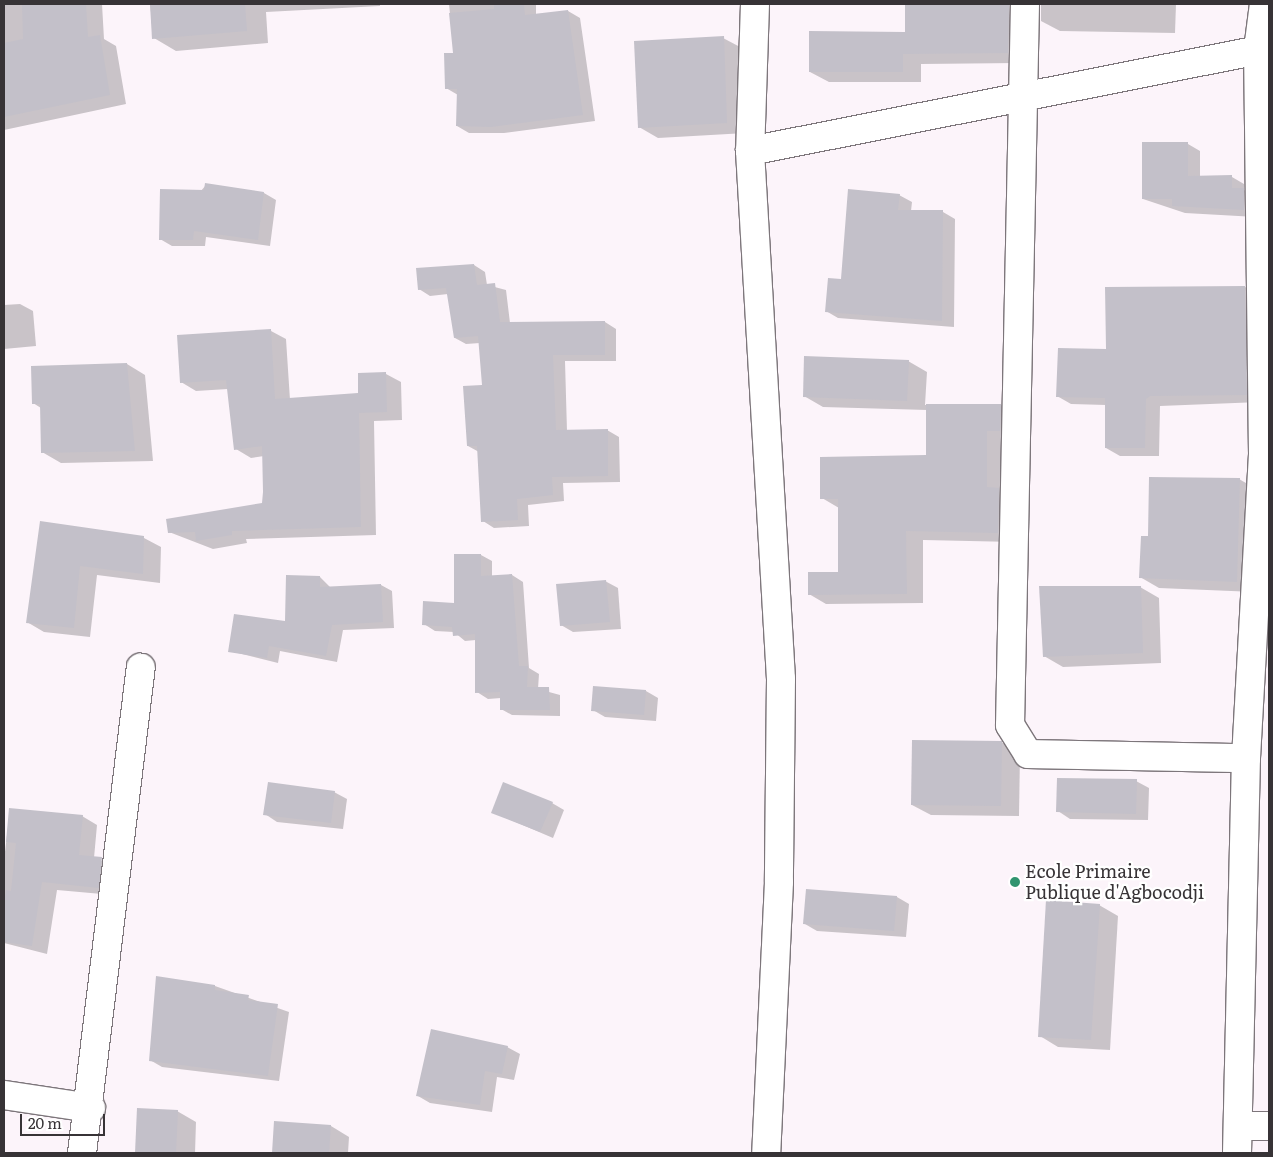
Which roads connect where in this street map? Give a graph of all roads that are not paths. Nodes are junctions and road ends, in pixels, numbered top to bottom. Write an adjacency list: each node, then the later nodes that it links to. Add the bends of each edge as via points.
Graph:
1 (755, 4): 6 (street)
2 (1025, 4): 5 (street)
3 (1264, 4): 4 (street)
4 (1264, 49): 5 (street); 8 (street, via 1263,454)
5 (1023, 99): 6 (street); 8 (street, via 1010,725 1028,754)
6 (750, 152): 14 (street, via 781,679 779,882)
7 (141, 668): 10 (street)
8 (1246, 758): 11 (street)
9 (4, 1095): 10 (street)
10 (91, 1108): 13 (street)
11 (1240, 1126): 12 (street); 15 (street)
12 (1269, 1126)
13 (82, 1153)
14 (766, 1153)
15 (1237, 1153)

